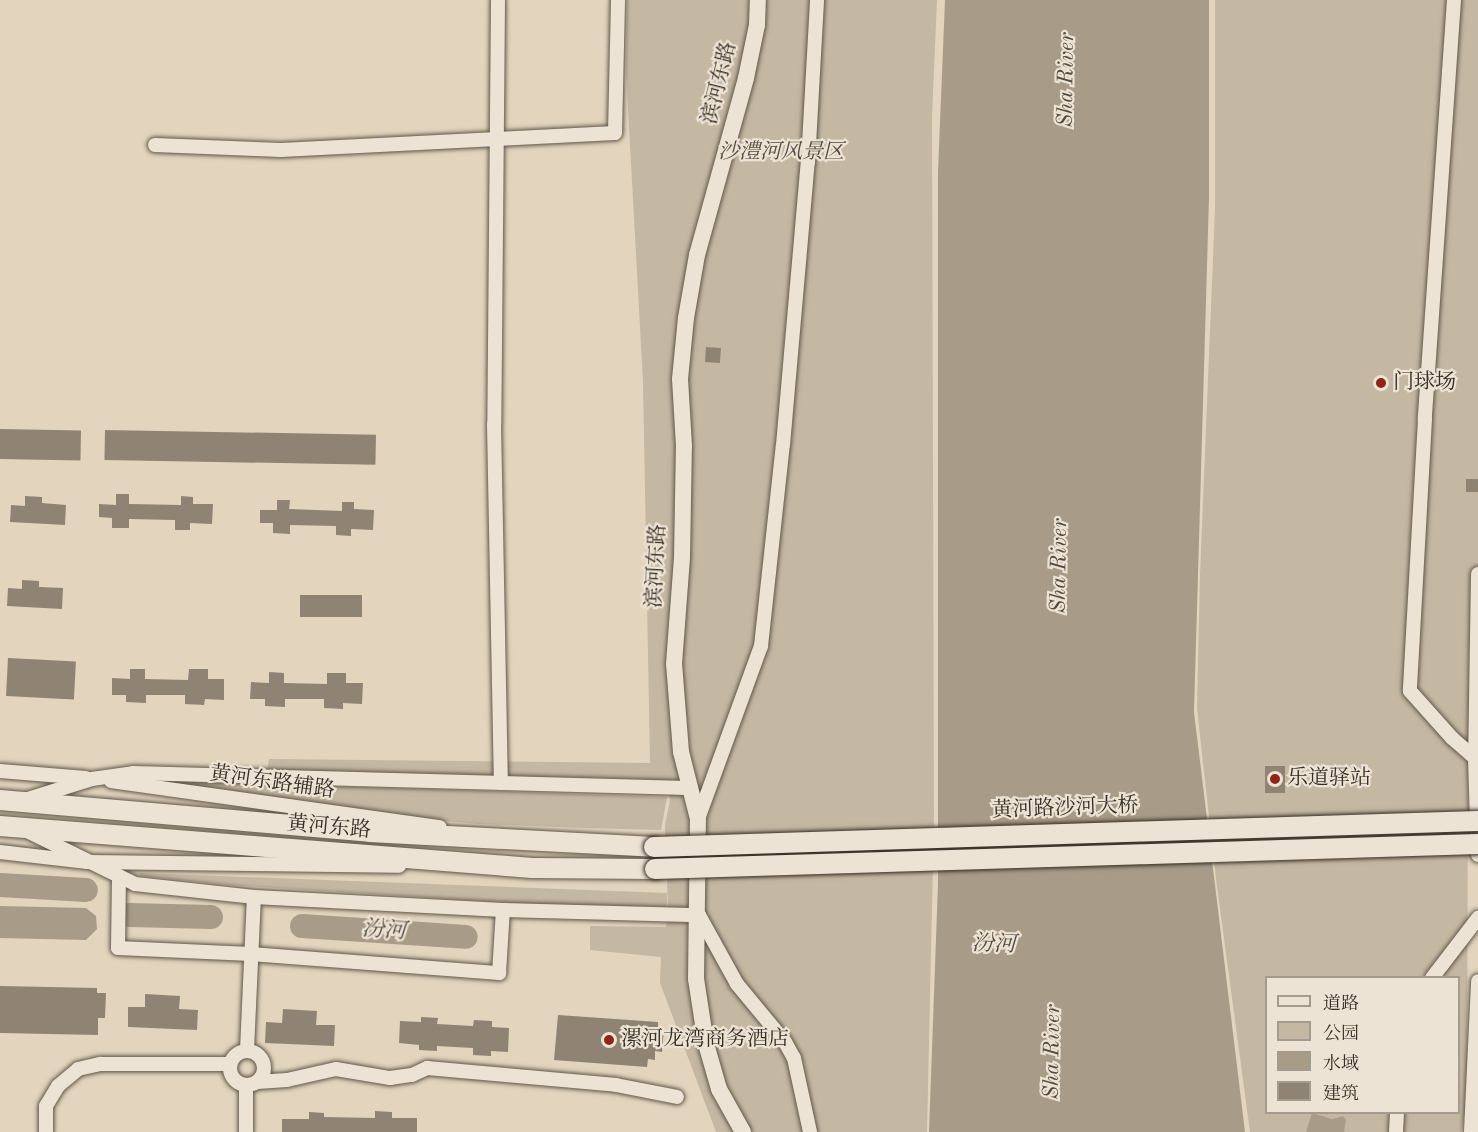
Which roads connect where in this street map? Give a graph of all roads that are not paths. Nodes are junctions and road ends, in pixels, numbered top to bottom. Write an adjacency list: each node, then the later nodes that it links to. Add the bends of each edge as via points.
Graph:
1 (498, 0): 6 (street)
2 (618, 0): 6 (street, via 615,133)
3 (758, 0): 13 (street, 滨河东路, via 746,78 697,255 680,379 684,457 675,664 681,752)
4 (817, 0): 16 (street, via 811,130 783,445 760,646)
5 (1454, 0): 9 (street, via 1410,691 1452,738)
6 (495, 141): 7 (street, via 281,150); 12 (street, via 494,424)
7 (155, 145)
8 (1478, 574): 9 (street)
9 (1476, 757): 23 (street)
10 (0, 771): 11 (street, 黄河东路辅路)
11 (92, 779): 12 (street, via 133,773); 15 (street); 19 (street, 黄河东路辅路)
12 (501, 783): 13 (street)
13 (688, 788): 16 (street, 滨河东路)
14 (0, 800): 15 (main road, 黄河东路)
15 (20, 802): 19 (main road, 黄河东路, via 370,832)
16 (698, 819): 29 (street, 滨河东路)
17 (1478, 821): 21 (main road, 黄河路沙河大桥, bridge)
18 (10, 827): 24 (street); 25 (main road, 黄河东路)
19 (537, 841): 21 (main road, 黄河东路)
20 (1478, 844): 25 (main road, 黄河东路, bridge, via 655,869)
21 (654, 847)
22 (0, 852): 24 (street)
23 (1478, 855)
24 (87, 862): 25 (street); 26 (street)
25 (532, 868)
26 (119, 877): 27 (street, via 135,884); 31 (street, via 118,948)
27 (254, 897): 28 (street); 31 (street)
28 (503, 910): 29 (street); 31 (street, via 499,973)
29 (699, 915): 41 (street, 滨河东路, via 696,979 706,1044 719,1089); 42 (street, via 737,984 794,1058)
30 (1478, 918): 32 (street)
31 (251, 954): 34 (street)
32 (1434, 976)
33 (1478, 981): 44 (street)
34 (247, 1050): 35 (street, via 236,1054); 36 (street, via 257,1053 264,1062 264,1073)
35 (230, 1064): 36 (street, via 232,1076 240,1084); 39 (street, via 100,1064 78,1069 58,1086 46,1106)
36 (252, 1083): 37 (street, via 336,1069 390,1078 427,1068 616,1085); 40 (street)
37 (677, 1097)
38 (1397, 1114): 43 (street)
39 (46, 1132)
40 (246, 1132)
41 (743, 1132)
42 (810, 1132)
43 (1396, 1132)
44 (1471, 1132)

